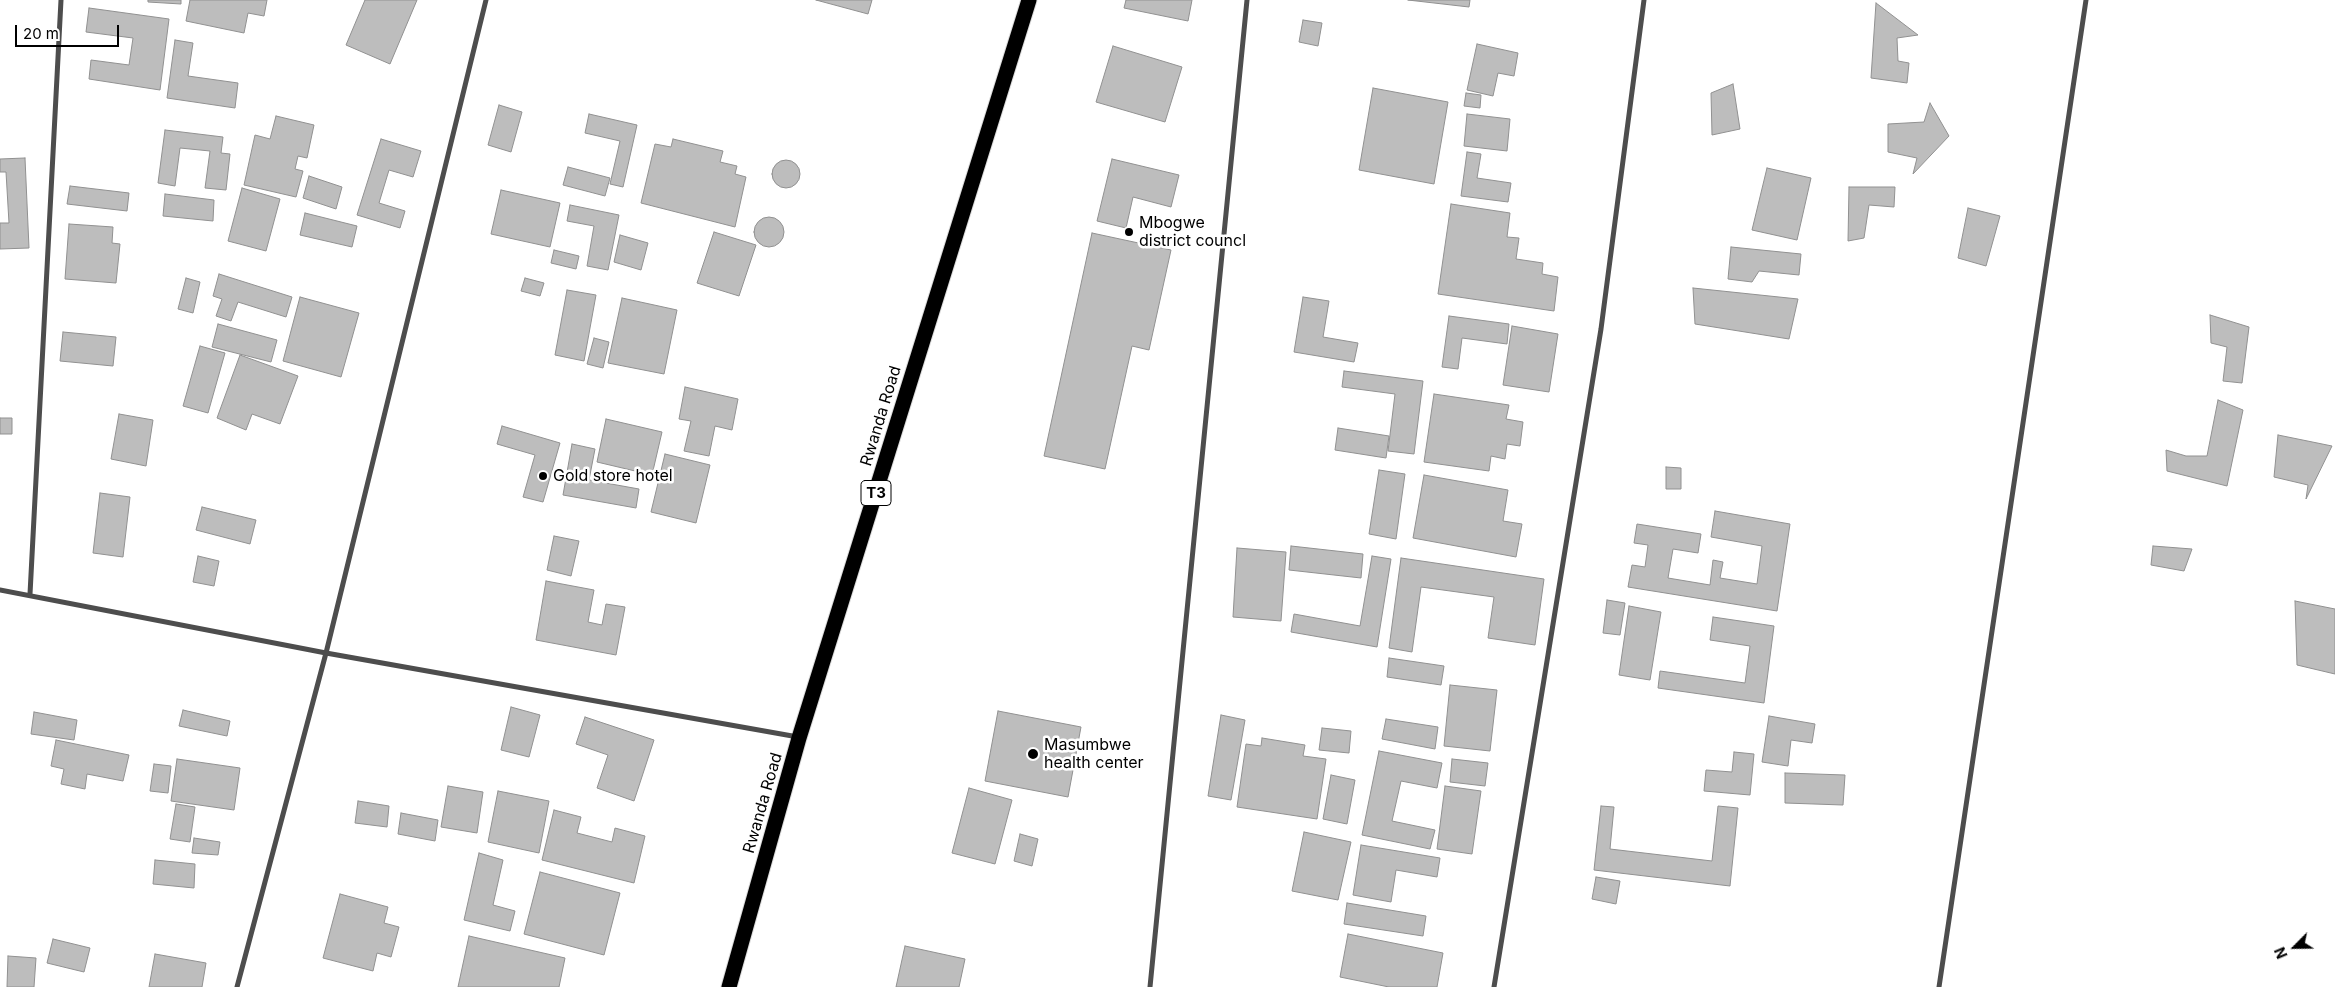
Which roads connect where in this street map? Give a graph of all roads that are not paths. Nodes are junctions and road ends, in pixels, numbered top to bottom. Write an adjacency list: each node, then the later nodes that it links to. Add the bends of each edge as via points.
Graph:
1 (61, 0): 8 (street)
2 (486, 0): 9 (street)
3 (1029, 0): 10 (highway, Rwanda Road / T3)
4 (1247, 0): 13 (street)
5 (1644, 0): 14 (street, via 1601,328)
6 (2086, 0): 15 (street)
7 (0, 590): 8 (street)
8 (30, 594): 9 (street)
9 (326, 653): 10 (street); 11 (street)
10 (799, 738): 12 (highway, Rwanda Road / T3)
11 (237, 987)
12 (729, 987)
13 (1150, 987)
14 (1494, 987)
15 (1939, 987)

